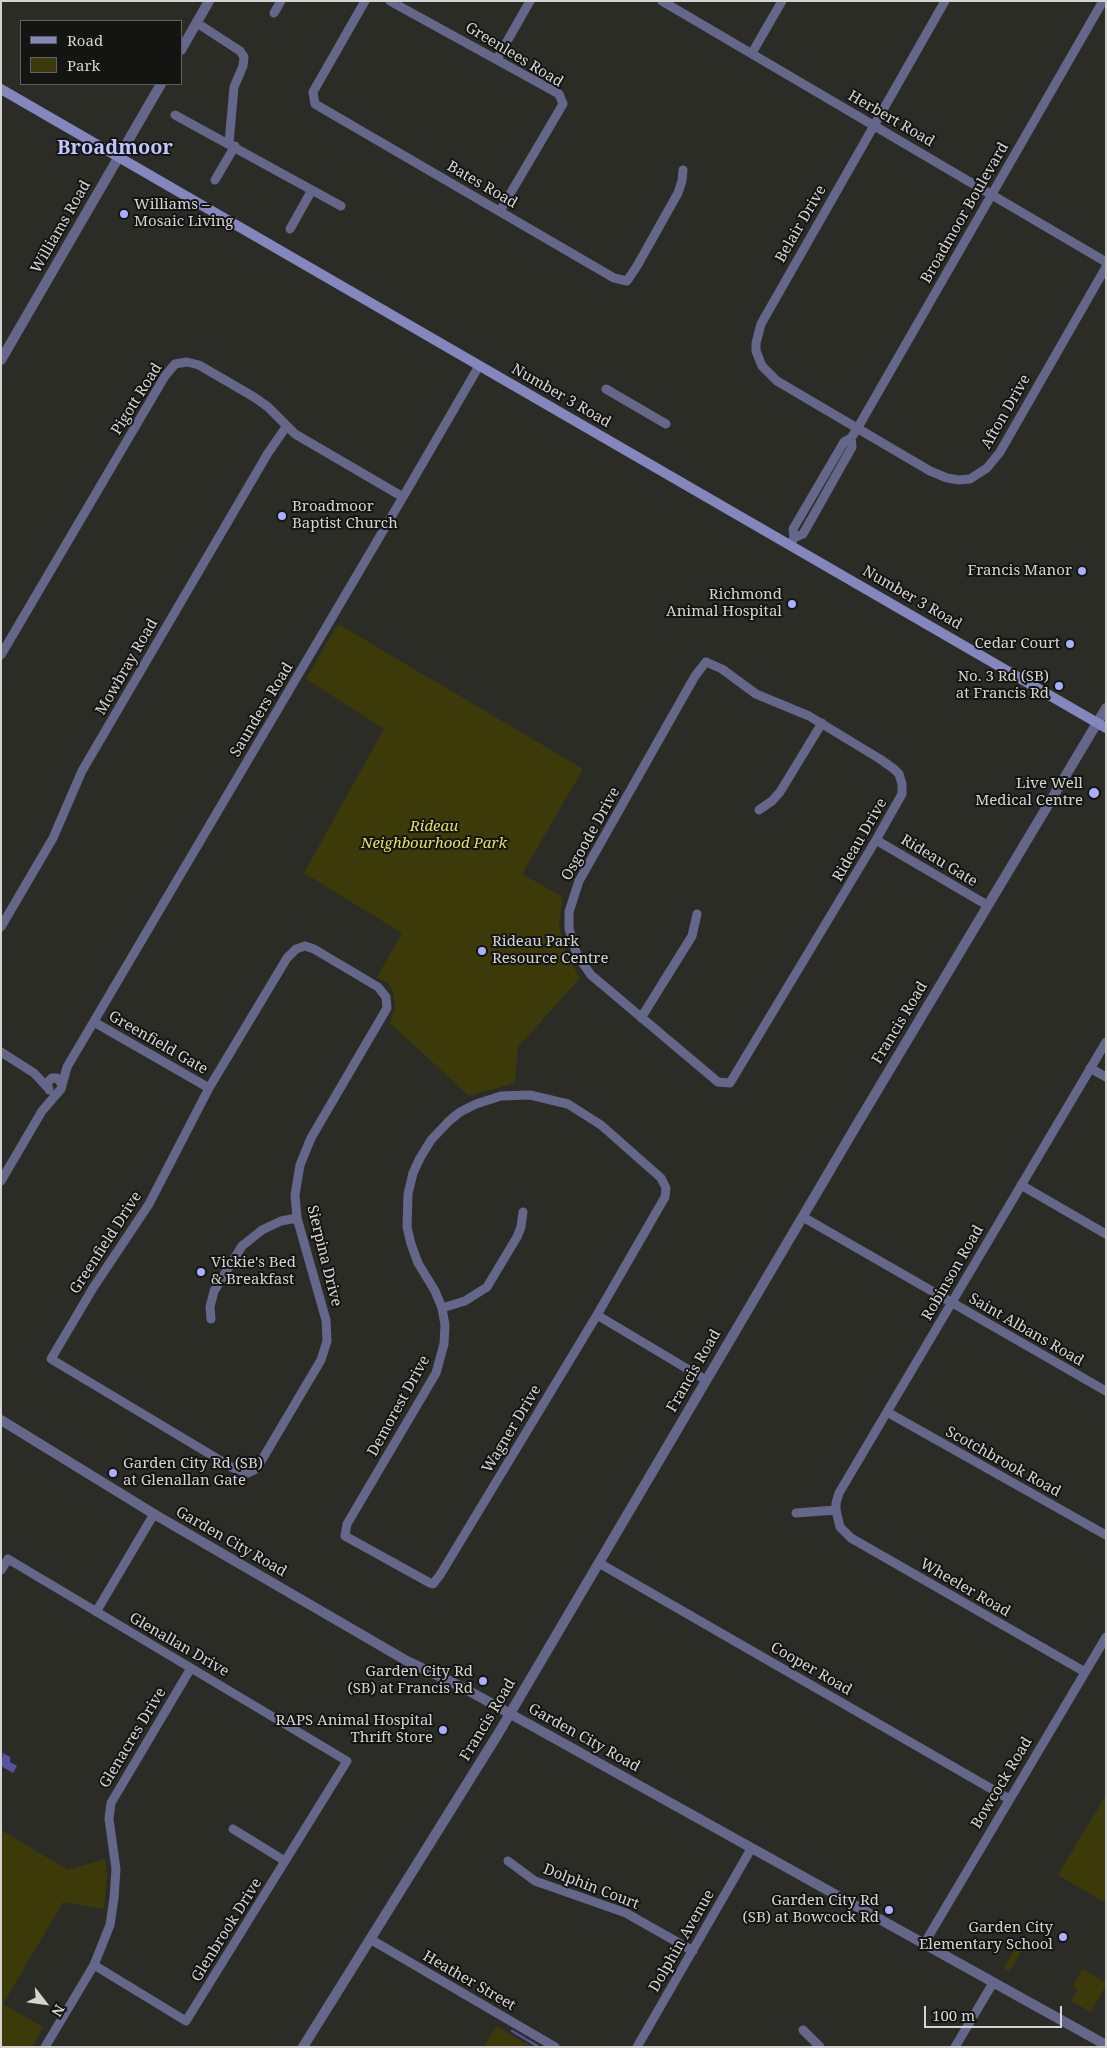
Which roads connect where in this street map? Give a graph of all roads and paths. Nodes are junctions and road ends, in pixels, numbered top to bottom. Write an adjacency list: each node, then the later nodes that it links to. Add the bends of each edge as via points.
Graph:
1 (209, 1): 11 (street)
2 (281, 1): 10 (street)
3 (365, 1): 26 (street, Bates Road, via 314,92 315,104)
4 (390, 1): 14 (street, Greenlees Road)
5 (530, 1): 14 (street)
6 (662, 1): 13 (street, Herbert Road)
7 (782, 1): 13 (street)
8 (945, 1): 18 (street, Belair Drive)
9 (1103, 1): 24 (street, Broadmoor Boulevard)
10 (274, 13)
11 (196, 23): 12 (street); 19 (street, via 240,50 244,57 234,87)
12 (182, 48)
13 (752, 53): 18 (street, Herbert Road)
14 (497, 59): 26 (street, Greenlees Road, via 559,94 563,104)
15 (161, 85): 20 (street, Williams Road)
16 (1, 89): 20 (main road, Number 3 Road)
17 (175, 115): 19 (street)
18 (874, 126): 24 (street, Herbert Road); 35 (street, Belair Drive, via 766,314 758,330 756,344 758,359 768,374)
19 (232, 145): 22 (street); 23 (street)
20 (119, 156): 30 (street, Williams Road); 31 (main road, Number 3 Road)
21 (683, 170): 26 (street, Bates Road, via 678,193 627,281 614,278)
22 (215, 180)
23 (312, 190): 25 (street); 27 (street)
24 (991, 194): 28 (street, Herbert Road); 35 (street, Broadmoor Boulevard)
25 (341, 206)
26 (500, 211)
27 (290, 229)
28 (1106, 262)
29 (1106, 267): 35 (street, Afton Drive, via 1000,452 982,473 965,480 941,477)
30 (1, 360)
31 (479, 366): 36 (street, Saunders Road); 37 (main road, Number 3 Road)
32 (606, 389): 33 (street)
33 (666, 424)
34 (286, 427): 36 (street, Pigott Road); 38 (street, Pigott Road, via 261,401 204,368 187,362 175,364); 47 (street, Mowbray Road, via 82,771 53,838)
35 (857, 429): 37 (street, Broadmoor Boulevard, via 851,438 852,447 803,534)
36 (403, 498): 50 (street, Saunders Road)
37 (792, 541): 42 (main road, Number 3 Road)
38 (1, 655)
39 (706, 662): 41 (street, Rideau Drive, via 722,669 756,694); 49 (street, Osgoode Drive, via 694,676 579,881 569,912 570,936 581,963 590,975)
40 (1106, 708): 42 (street, Francis Road)
41 (822, 724): 43 (street, via 780,792); 44 (street, Rideau Drive, via 887,764 901,778 902,794)
42 (1101, 726): 45 (street, Francis Road)
43 (759, 810)
44 (876, 840): 45 (street, Rideau Gate); 57 (street, Rideau Drive)
45 (987, 905): 65 (street, Francis Road)
46 (697, 914): 49 (street, via 692,936)
47 (1, 927)
48 (301, 947): 59 (street, Greenfield Drive, via 287,958); 66 (street, Sierpina Drive, via 314,949 375,985 384,993 388,1003 384,1017 305,1152 296,1185)
49 (641, 1018): 57 (street, Osgoode Drive, via 718,1082)
50 (94, 1022): 56 (street, Saunders Road); 59 (street, Greenfield Gate)
51 (1106, 1042): 53 (street, Robinson Road)
52 (1, 1052): 54 (street)
53 (1090, 1068): 55 (street); 62 (street, Robinson Road)
54 (34, 1073): 56 (street); 58 (street)
55 (1106, 1077)
56 (57, 1082): 58 (street, Saunders Road, via 48,1081); 60 (street, Saunders Road)
57 (730, 1083)
58 (48, 1087): 60 (street, Saunders Road)
59 (209, 1088): 76 (street, Greenfield Drive, via 145,1209 51,1359 233,1468)
60 (42, 1110): 61 (street, Saunders Road)
61 (1, 1181)
62 (1021, 1185): 67 (street); 68 (street, Robinson Road)
63 (666, 1188): 69 (street, Demorest Drive, via 661,1178 616,1137 568,1104 530,1095 501,1096 460,1112 438,1130 425,1149 416,1165 408,1194 410,1244); 70 (street, Wagner Drive, via 663,1201)
64 (523, 1212): 69 (street, via 517,1237 487,1288 465,1301)
65 (803, 1217): 68 (street, Saint Albans Road); 72 (street, Francis Road)
66 (297, 1218): 71 (street, via 262,1230 242,1246 214,1290); 76 (street, Sierpina Drive, via 326,1320 327,1342 321,1360 263,1458)
67 (1106, 1234)
68 (952, 1303): 73 (street, Saint Albans Road); 74 (street, Robinson Road)
69 (442, 1308): 81 (street, Demorest Drive, via 444,1344 436,1373)
70 (597, 1315): 72 (street); 81 (street, Wagner Drive, via 433,1584 345,1536)
71 (211, 1319)
72 (706, 1380): 83 (street, Francis Road)
73 (1106, 1391)
74 (887, 1412): 77 (street, Robinson Road, via 839,1493); 82 (street, Scotchbrook Road)
75 (1, 1420): 79 (street, Garden City Road)
76 (248, 1473)
77 (836, 1510): 78 (street); 80 (street, Robinson Road)
78 (796, 1513)
79 (154, 1514): 85 (street); 89 (street, Garden City Road, via 407,1661)
80 (838, 1521): 88 (street, Wheeler Road, via 851,1538)
81 (348, 1524)
82 (1106, 1535)
83 (599, 1563): 89 (street, Francis Road); 91 (street, Cooper Road)
84 (1, 1570): 85 (street, Glenallan Drive, via 8,1559)
85 (96, 1612): 87 (street, Glenallan Drive)
86 (1106, 1637): 88 (street, Bowcock Road)
87 (191, 1668): 90 (street, Glenallan Drive); 99 (street, Glenacres Drive, via 111,1803 109,1819 116,1869 114,1898 105,1939)
88 (1085, 1672): 91 (street, Bowcock Road)
89 (510, 1714): 93 (street, Garden City Road); 96 (street, Francis Road)
90 (348, 1761): 94 (street, Glenbrook Drive)
91 (1009, 1799): 97 (street, Bowcock Road)
92 (233, 1829): 94 (street)
93 (751, 1849): 97 (street, Garden City Road); 98 (street, Dolphin Avenue)
94 (286, 1861): 99 (street, Glenbrook Drive, via 186,2021)
95 (508, 1862): 98 (street, Dolphin Court, via 535,1881 626,1913)
96 (370, 1939): 104 (street, Francis Road); 105 (street, Heather Street)
97 (924, 1944): 100 (street, Garden City Road)
98 (693, 1951): 106 (street, Dolphin Avenue)
99 (94, 1965): 103 (street, Glenacres Drive)
100 (993, 1983): 102 (street, Garden City Road); 108 (street)
101 (803, 2030): 107 (street)
102 (1106, 2045)
103 (45, 2047)
104 (303, 2047)
105 (555, 2047)
106 (638, 2047)
107 (820, 2047)
108 (955, 2047)

